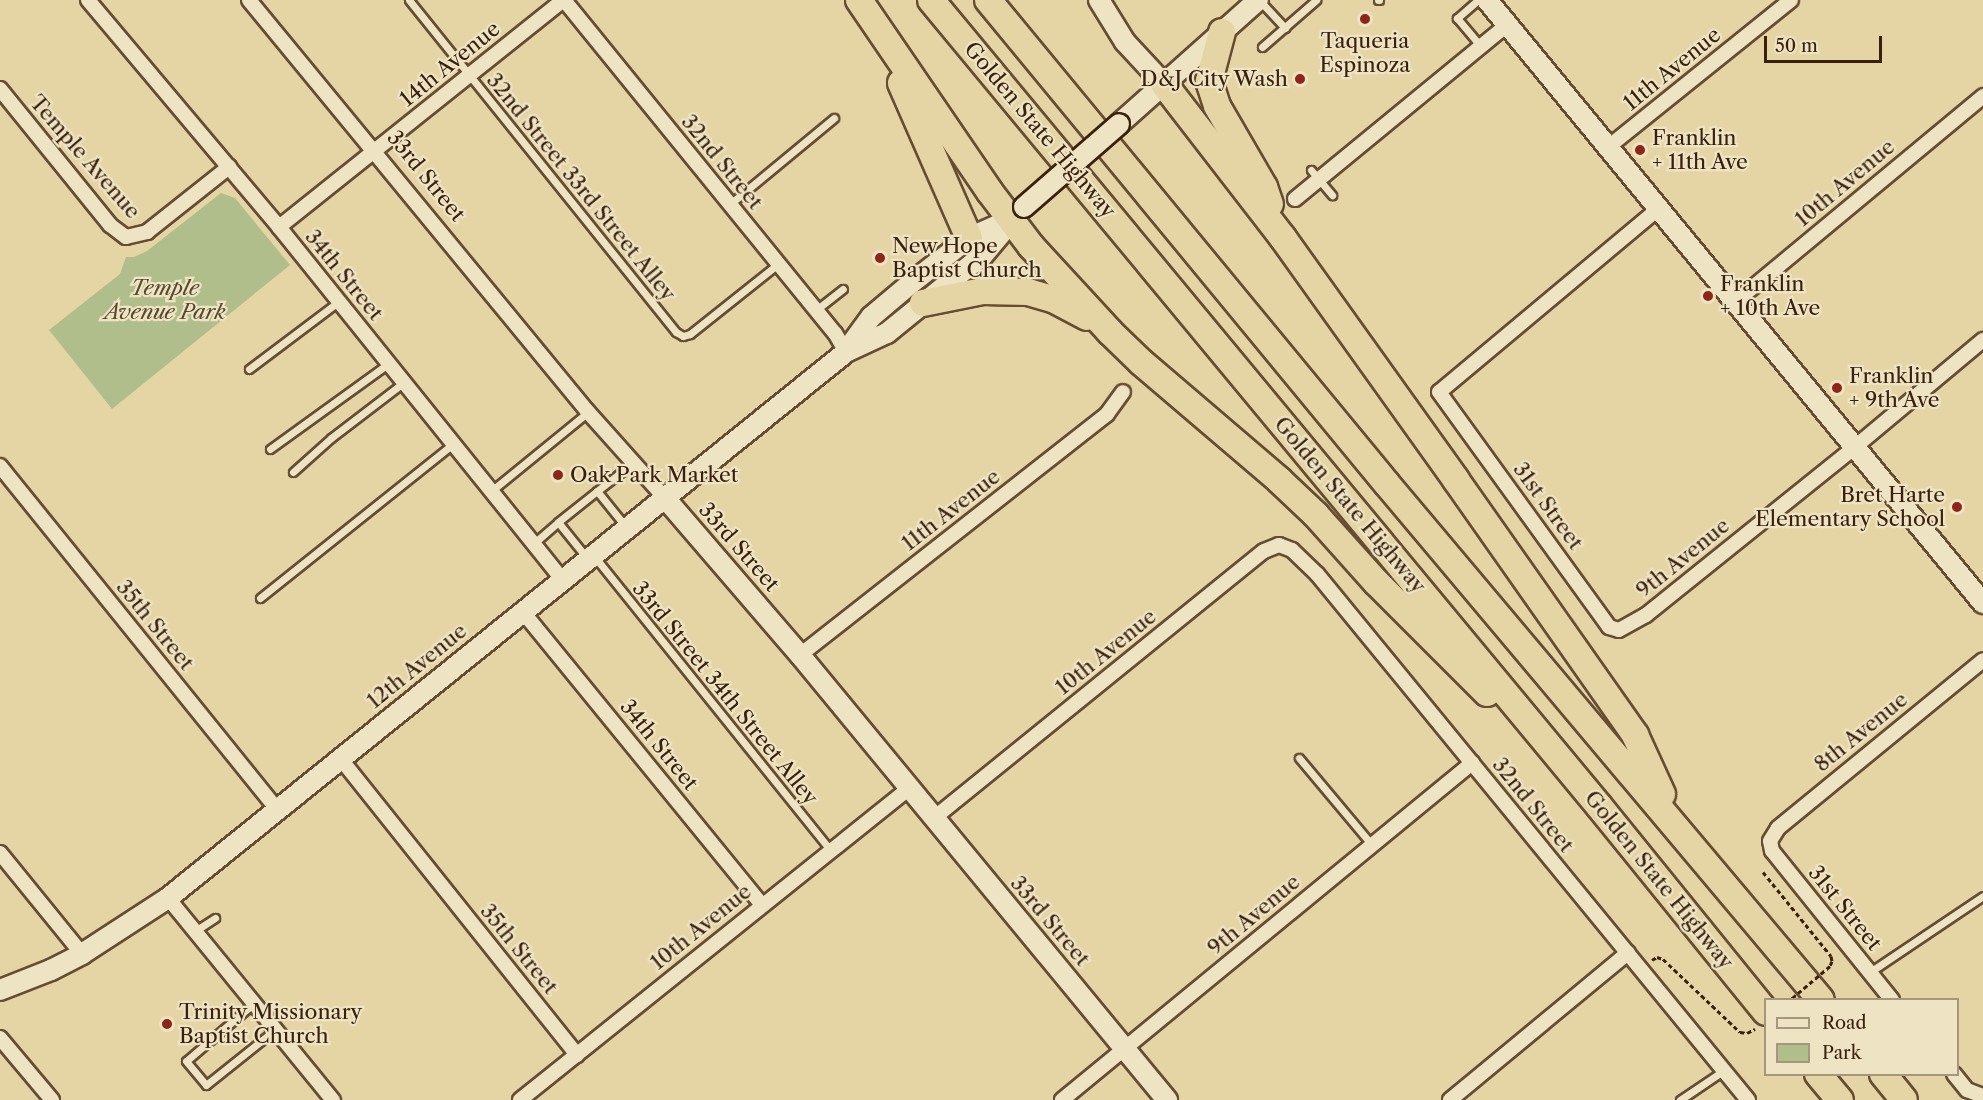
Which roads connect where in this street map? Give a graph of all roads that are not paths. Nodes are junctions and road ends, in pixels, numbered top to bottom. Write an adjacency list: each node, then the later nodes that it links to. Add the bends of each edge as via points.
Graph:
1 (88, 0): 27 (street, 34th Street)
2 (249, 0): 26 (street, 33rd Street)
3 (409, 0): 20 (lane, 32nd Street 33rd Street Alley)
4 (563, 0): 20 (street, 14th Avenue); 31 (street, 32nd Street)
5 (859, 0): 14 (highway)
6 (931, 0): 76 (highway, Golden State Highway)
7 (988, 0): 79 (highway, Golden State Highway, via 1387,484)
8 (1098, 0): 22 (main road)
9 (1259, 0): 16 (lane); 17 (main road, 12th Avenue)
10 (1316, 0): 16 (lane)
11 (1478, 0): 19 (lane, via 1457,18)
12 (1487, 0): 15 (main road)
13 (1791, 0): 25 (street, 11th Avenue)
14 (874, 22): 33 (highway); 35 (highway)
15 (1507, 25): 19 (street); 25 (main road)
16 (1285, 28): 18 (lane)
17 (1222, 32): 22 (main road, 12th Avenue); 36 (highway, via 1209,81 1217,106 1264,187)
18 (1262, 47)
19 (1480, 47): 28 (street)
20 (470, 74): 26 (street, 14th Avenue); 37 (lane, 32nd Street 33rd Street Alley, via 676,332 690,334)
21 (0, 89): 27 (street, Temple Avenue, via 110,225 126,237 147,232)
22 (1155, 92): 33 (main road, 12th Avenue, bridge); 36 (highway, via 1186,109)
23 (1983, 96): 41 (street, 10th Avenue)
24 (834, 118): 31 (lane)
25 (1607, 147): 32 (main road)
26 (375, 151): 34 (street, 14th Avenue); 50 (street, 33rd Street)
27 (229, 167): 34 (street, 34th Street)
28 (1315, 175): 29 (lane); 30 (street)
29 (1332, 195)
30 (1296, 199)
31 (730, 204): 37 (street, 32nd Street)
32 (1658, 209): 41 (main road); 69 (street, 31st Street, via 1439,392 1609,627 1619,630)
33 (1018, 213): 35 (main road, 12th Avenue); 40 (main road, 12th Avenue, via 983,255); 43 (highway, via 1031,246)
34 (279, 228): 39 (street, 34th Street)
35 (969, 238): 45 (main road, 12th Avenue, via 871,317)
36 (1282, 238): 79 (highway, via 1635,735)
37 (778, 264): 42 (street, 32nd Street)
38 (843, 289): 42 (lane)
39 (338, 302): 46 (street, 34th Street); 47 (lane)
40 (923, 303): 43 (highway, via 983,291 1028,292 1075,309); 45 (main road, 12th Avenue, via 887,333)
41 (1734, 303): 52 (main road)
42 (816, 310): 45 (street, 32nd Street)
43 (1110, 332): 76 (highway, via 1316,515 1376,582)
44 (1983, 340): 52 (street, 9th Avenue)
45 (846, 352): 59 (main road, 12th Avenue)
46 (388, 364): 48 (street, 34th Street); 53 (lane)
47 (249, 369)
48 (403, 383): 51 (street, 34th Street); 56 (lane)
49 (1123, 392): 70 (street, 11th Avenue, via 1107,414)
50 (588, 412): 54 (street, 33rd Street); 58 (lane)
51 (452, 446): 58 (street, 34th Street); 66 (lane)
52 (1855, 447): 67 (main road); 69 (street, 9th Avenue)
53 (270, 449)
54 (633, 463): 57 (lane); 59 (street, 33rd Street)
55 (0, 466): 77 (street, 35th Street)
56 (292, 472)
57 (597, 491): 60 (lane); 61 (lane)
58 (490, 492): 62 (street, 34th Street)
59 (665, 498): 61 (main road, 12th Avenue); 70 (main road, 33rd Street)
60 (558, 522): 62 (lane); 64 (lane, 33rd Street 34th Street Alley)
61 (627, 529): 64 (main road, 12th Avenue)
62 (532, 544): 65 (street, 34th Street)
63 (1279, 544): 74 (street, 32nd Street, via 1292,550 1317,574); 78 (street, 10th Avenue, via 1264,551)
64 (591, 558): 65 (main road, 12th Avenue); 82 (lane, 33rd Street 34th Street Alley)
65 (563, 580): 68 (main road, 12th Avenue)
66 (260, 598)
67 (1983, 603)
68 (523, 612): 72 (main road, 12th Avenue); 86 (street, 34th Street)
69 (1630, 624)
70 (800, 655): 75 (main road, 33rd Street)
71 (1983, 660): 80 (street, 8th Avenue, via 1778,828)
72 (340, 758): 77 (main road, 12th Avenue); 100 (street, 35th Street)
73 (1299, 758): 81 (lane)
74 (1472, 763): 81 (street, 9th Avenue); 89 (street, 32nd Street)
75 (909, 788): 78 (main road, 33rd Street); 82 (street, 10th Avenue)
76 (1599, 806): 96 (highway, Golden State Highway)
77 (277, 809): 85 (main road, 12th Avenue)
78 (934, 818): 99 (main road, 33rd Street)
79 (1676, 824): 93 (highway, Golden State Highway)
80 (1770, 841): 91 (street, 31st Street, via 1772,851)
81 (1372, 844): 99 (street, 9th Avenue)
82 (831, 851): 86 (street, 10th Avenue)
83 (0, 854): 90 (street)
84 (1983, 896): 91 (lane)
85 (168, 898): 88 (street); 90 (main road, 12th Avenue)
86 (762, 905): 100 (street, 10th Avenue)
87 (215, 918): 88 (lane)
88 (195, 932): 95 (street)
89 (1628, 953): 101 (street, 32nd Street); 111 (street)
90 (82, 954): 92 (main road, 12th Avenue)
91 (1870, 972): 94 (street, 31st Street)
92 (0, 990)
93 (1820, 998)
94 (1891, 998)
95 (254, 1003): 97 (street); 97 (lane, via 186,1061 206,1085)
96 (1763, 1018)
97 (275, 1030): 107 (street)
98 (0, 1038): 106 (street)
99 (1125, 1049): 109 (street, 9th Avenue); 110 (main road, 33rd Street)
100 (576, 1055): 108 (street, 10th Avenue)
101 (1723, 1071): 112 (lane); 113 (street, 32nd Street)
102 (1820, 1076): 114 (highway)
103 (1885, 1076): 115 (highway)
104 (1956, 1076): 105 (street, via 1966,1090)
105 (1982, 1096)
106 (52, 1100)
107 (333, 1100)
108 (520, 1100)
109 (1062, 1100)
110 (1167, 1100)
111 (1450, 1100)
112 (1680, 1100)
113 (1748, 1100)
114 (1840, 1100)
115 (1904, 1100)

